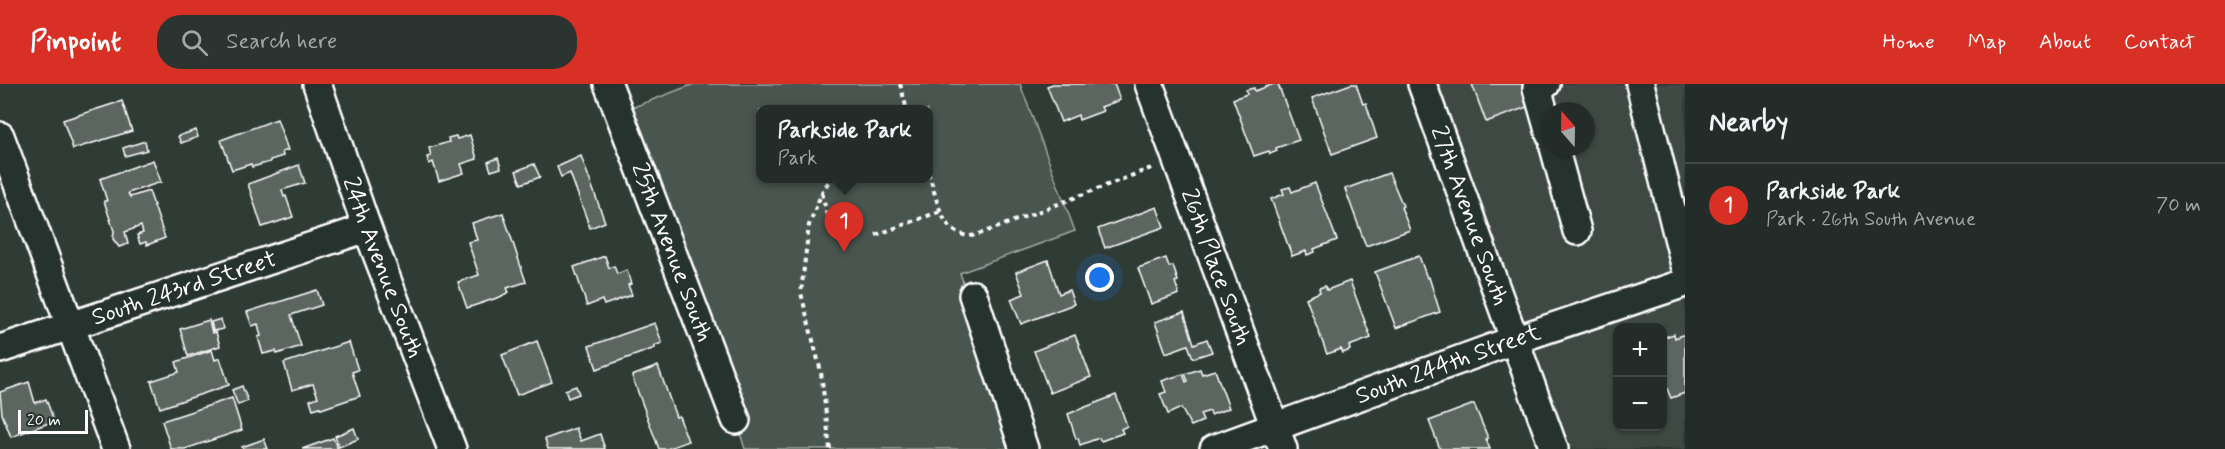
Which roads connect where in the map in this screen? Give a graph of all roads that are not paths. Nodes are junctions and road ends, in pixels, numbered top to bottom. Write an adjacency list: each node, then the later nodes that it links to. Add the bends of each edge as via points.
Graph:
1 (317, 84): 10 (street, 24th Avenue South)
2 (608, 84): 18 (street, 25th Avenue South)
3 (1149, 84): 19 (street, 26th Place South)
4 (1422, 84): 16 (street, 27th Avenue South)
5 (1640, 84): 12 (street)
6 (1540, 85): 7 (street)
7 (1543, 102)
8 (0, 136): 15 (street)
9 (1556, 156): 11 (street)
10 (367, 228): 15 (street, South 243rd Street); 21 (street, 24th Avenue South)
11 (1577, 231)
12 (1685, 265)
13 (1685, 283): 16 (street, South 244th Street)
14 (973, 295): 22 (street)
15 (70, 325): 17 (street, South 243rd Street); 20 (street)
16 (1514, 340): 19 (street, South 244th Street); 24 (street, 27th Avenue South)
17 (0, 349)
18 (736, 420)
19 (1279, 438): 23 (street, South 244th Street)
20 (116, 449)
21 (452, 449)
22 (1024, 449)
23 (1214, 449)
24 (1554, 449)

